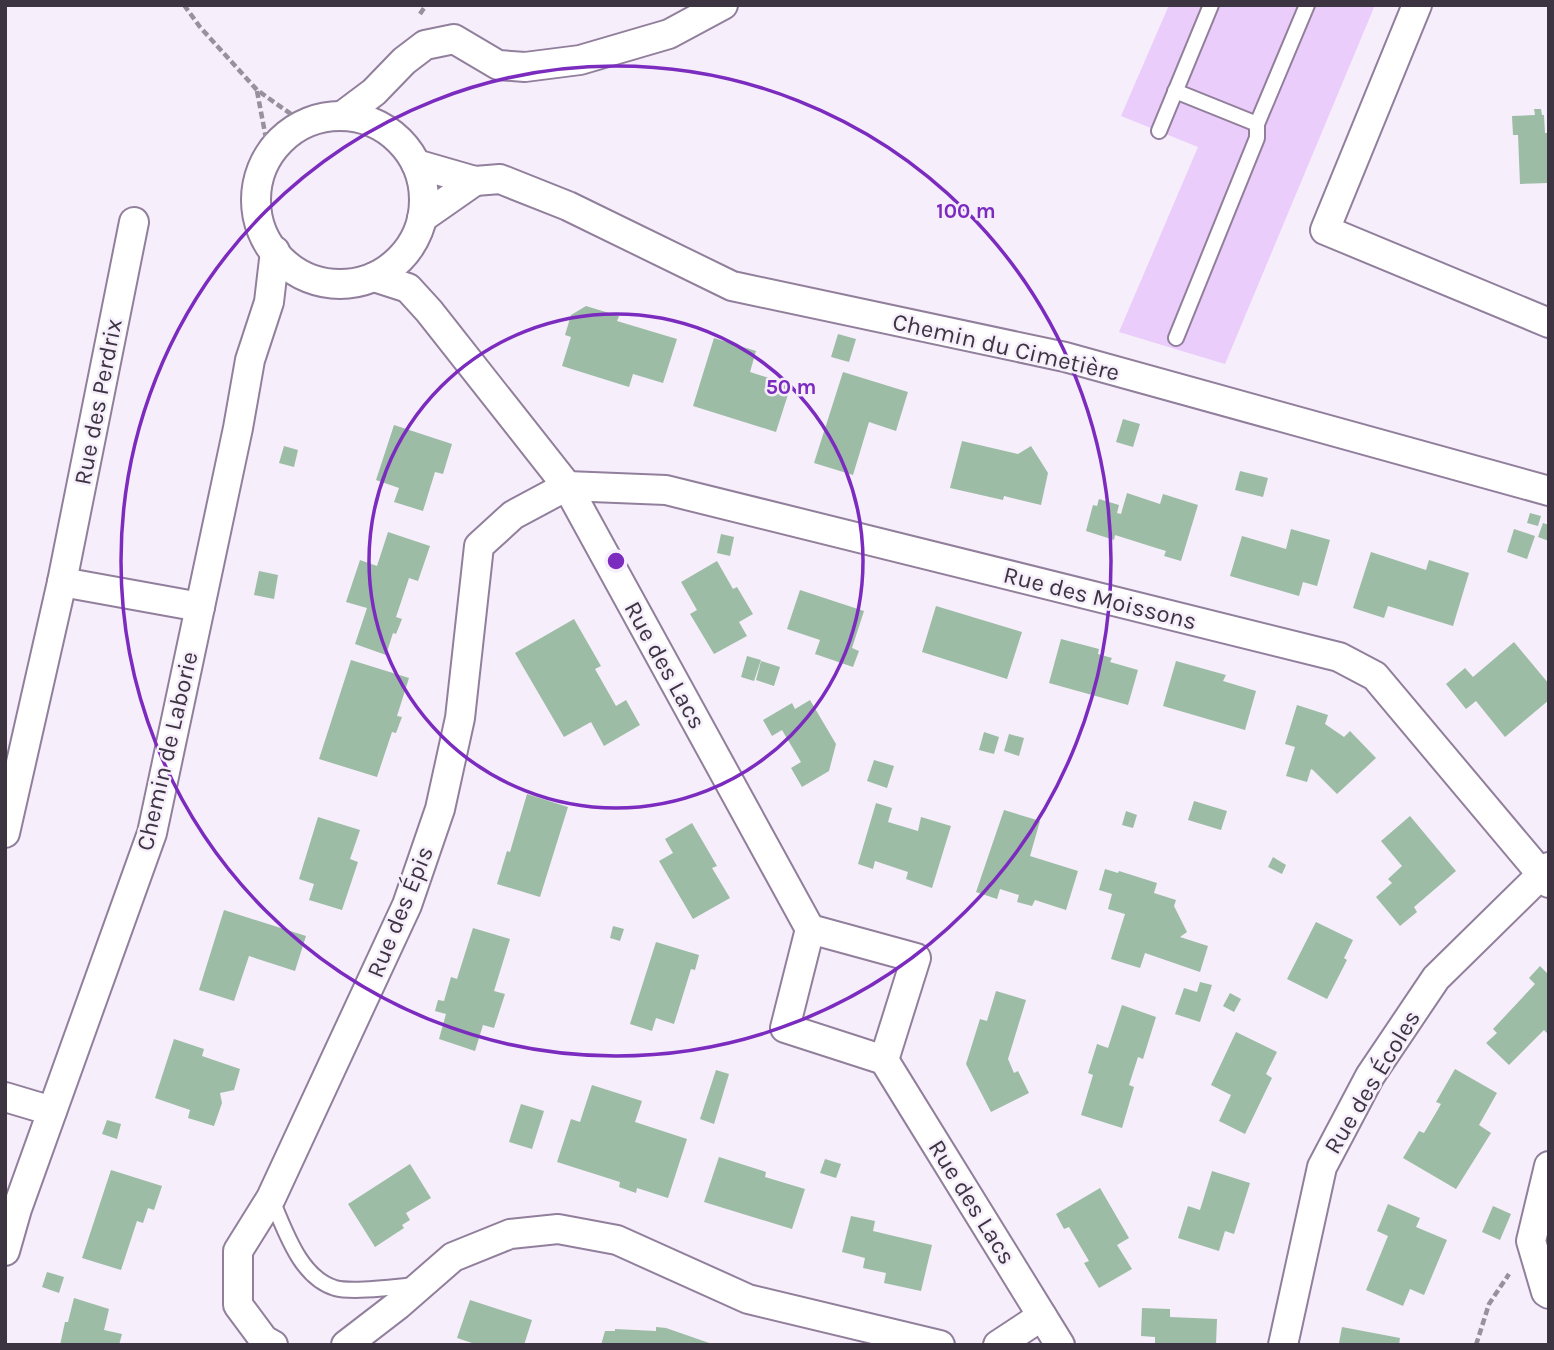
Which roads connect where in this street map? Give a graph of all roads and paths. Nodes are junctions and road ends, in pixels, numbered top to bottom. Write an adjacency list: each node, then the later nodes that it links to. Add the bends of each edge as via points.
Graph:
1 (184, 5): 7 (path)
2 (723, 5): 6 (street, via 669,34 580,60 525,67 498,65 454,39 425,45)
3 (1211, 5): 8 (lane)
4 (1307, 5): 11 (lane)
5 (1417, 5): 25 (street, via 1325,230)
6 (404, 61): 9 (street); 12 (street, via 390,90)
7 (257, 90): 10 (path); 14 (path)
8 (1175, 91): 11 (lane); 13 (lane)
9 (342, 116): 10 (street); 12 (street, via 365,119)
10 (305, 124): 14 (street, via 289,133)
11 (1257, 124): 26 (lane, via 1257,138)
12 (385, 129): 15 (street, via 403,144)
13 (1159, 131)
14 (270, 154): 19 (street, via 258,182 256,211 265,239)
15 (416, 164): 16 (street, Chemin du Cimetière); 17 (street, via 423,186)
16 (475, 181): 17 (street); 28 (street, Chemin du Cimetière, via 500,179 568,206 732,286 1065,357)
17 (422, 218): 20 (street)
18 (134, 222): 29 (street, Rue des Perdrix)
19 (275, 251): 22 (street, via 283,262); 24 (street, Chemin de Laborie)
20 (407, 251): 21 (street); 23 (street, Rue des Lacs, via 412,281)
21 (374, 277): 22 (street, via 345,285); 23 (street, Rue des Lacs, via 408,288)
22 (315, 280): 24 (street, Chemin de Laborie, via 282,297)
23 (429, 311): 27 (street, Rue des Lacs)
24 (262, 320): 30 (street, Chemin de Laborie)
25 (1549, 323)
26 (1176, 338)
27 (567, 486): 32 (street, Rue des Moissons, via 666,490 1339,657 1375,676); 33 (street, Rue des Lacs); 38 (street, Rue des Épis, via 513,515 479,546 460,718 440,809 407,905)
28 (1549, 491)
29 (62, 582): 30 (street); 31 (street, Rue des Perdrix)
30 (200, 607): 36 (street, Chemin de Laborie, via 152,833)
31 (5, 833)
32 (1546, 875): 49 (street, Rue des Écoles, via 1436,978 1370,1076 1322,1167)
33 (810, 929): 34 (street, via 785,1028); 34 (street, via 916,958)
34 (884, 1060): 43 (street, Rue des Lacs)
35 (5, 1097): 36 (street)
36 (52, 1111): 40 (street, Chemin de Laborie)
37 (1549, 1166): 39 (street)
38 (271, 1198): 41 (lane, via 309,1273 335,1288); 44 (street, Rue des Épis, via 238,1251 238,1305)
39 (1531, 1241): 42 (street); 50 (path, via 1489,1304)
40 (5, 1251)
41 (421, 1284): 45 (street); 46 (street, via 453,1257 510,1234 558,1229 617,1240 748,1299)
42 (1549, 1294)
43 (1042, 1316): 47 (street); 48 (street, Rue des Lacs)
44 (273, 1345)
45 (346, 1345)
46 (940, 1345)
47 (998, 1345)
48 (1060, 1345)
49 (1283, 1345)
50 (1476, 1345)

